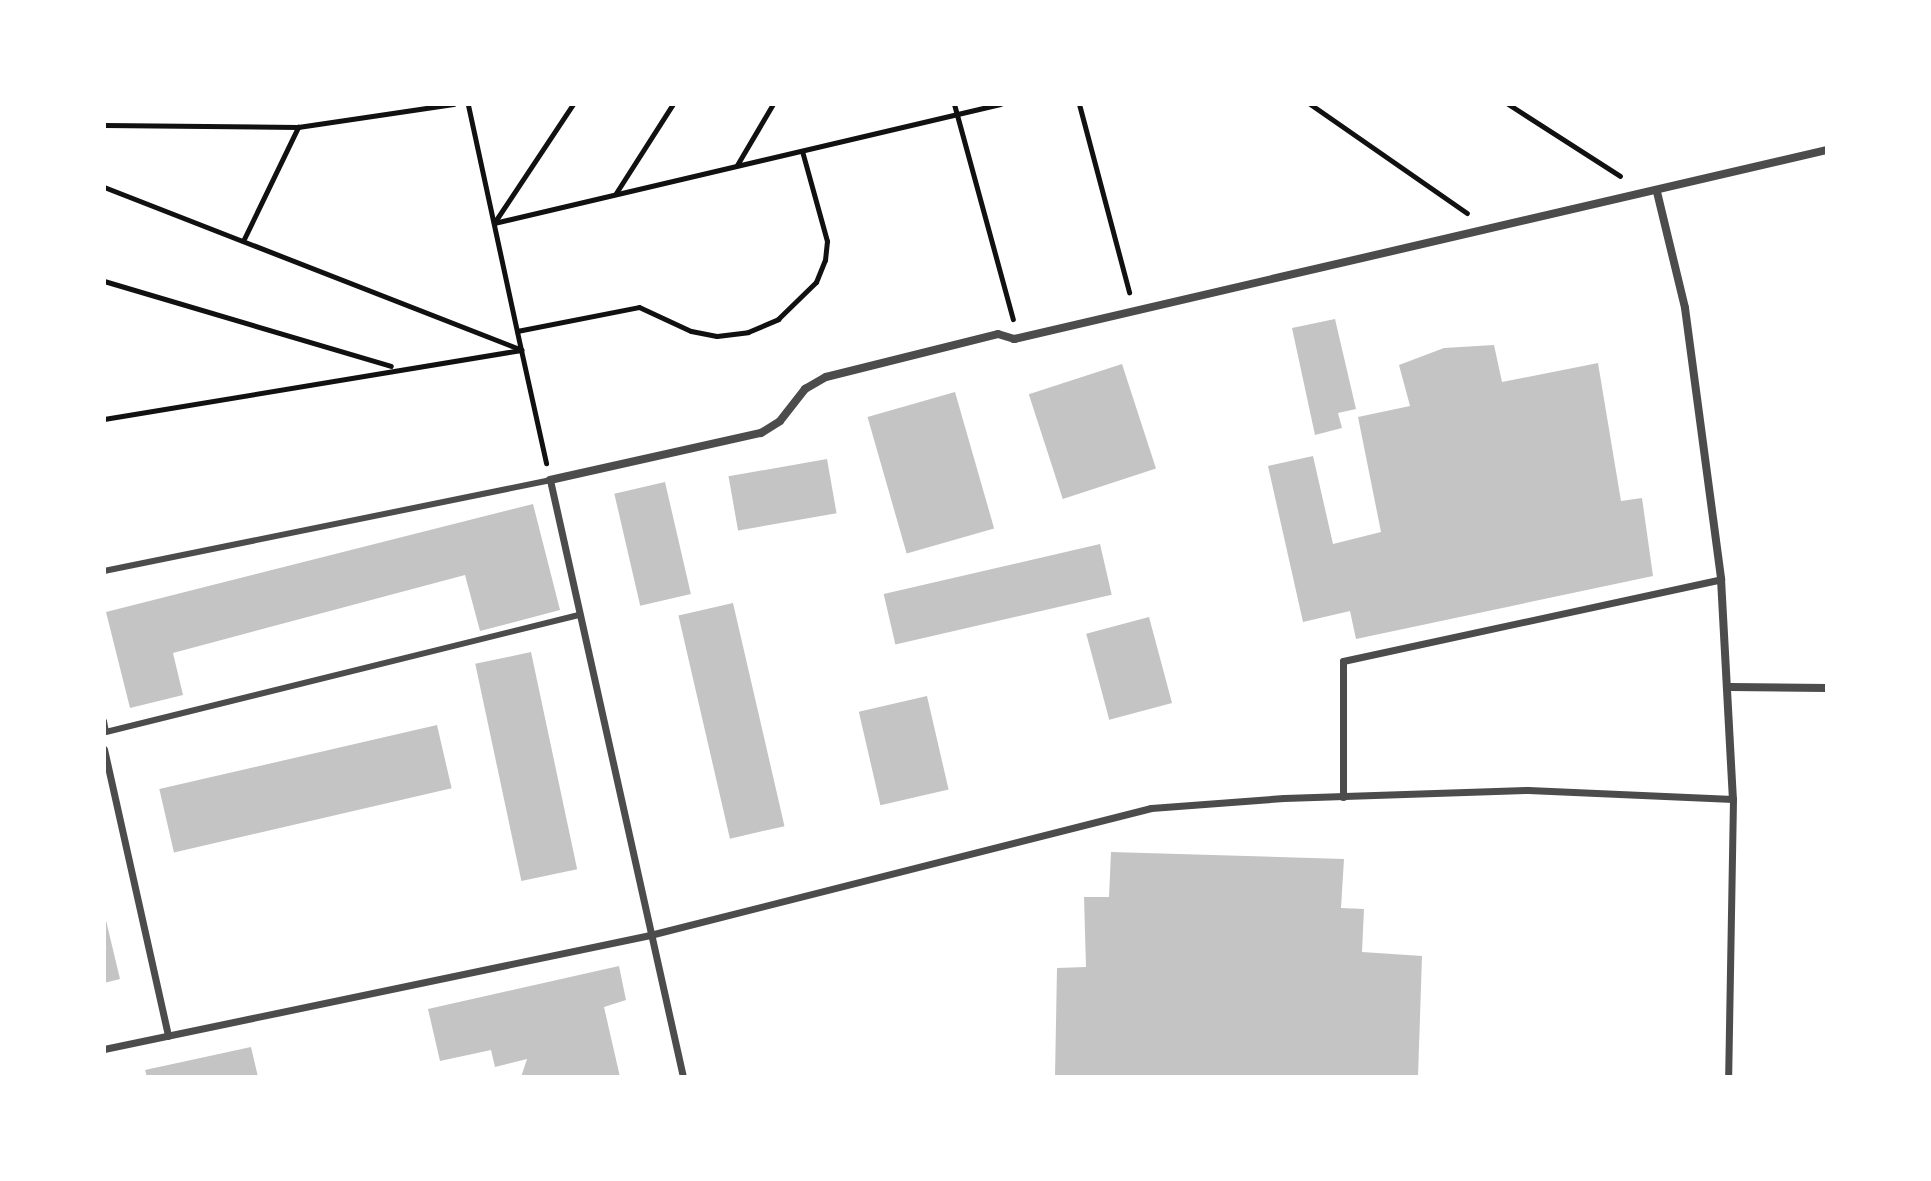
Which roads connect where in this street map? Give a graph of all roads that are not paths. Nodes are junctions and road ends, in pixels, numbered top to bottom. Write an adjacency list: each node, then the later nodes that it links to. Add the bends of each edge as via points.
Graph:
1 (1827, 150): 2 (street)
2 (1657, 192): 3 (street, via 1014,339 998,334 826,377 805,389 780,421 761,433); 5 (street, via 1685,308)
3 (550, 480): 4 (lane); 6 (street)
4 (104, 571)
5 (1721, 579): 7 (street); 11 (street, via 1343,661)
6 (578, 615): 9 (lane, via 106,732); 13 (street)
7 (1730, 687): 8 (street); 12 (street)
8 (1827, 688)
9 (104, 721)
10 (104, 749): 14 (street)
11 (1343, 797): 12 (street, via 1528,790); 13 (street, via 1151,808)
12 (1733, 799): 17 (street)
13 (650, 935): 14 (street); 16 (street)
14 (168, 1036): 15 (street)
15 (104, 1049)
16 (683, 1077)
17 (1728, 1077)

